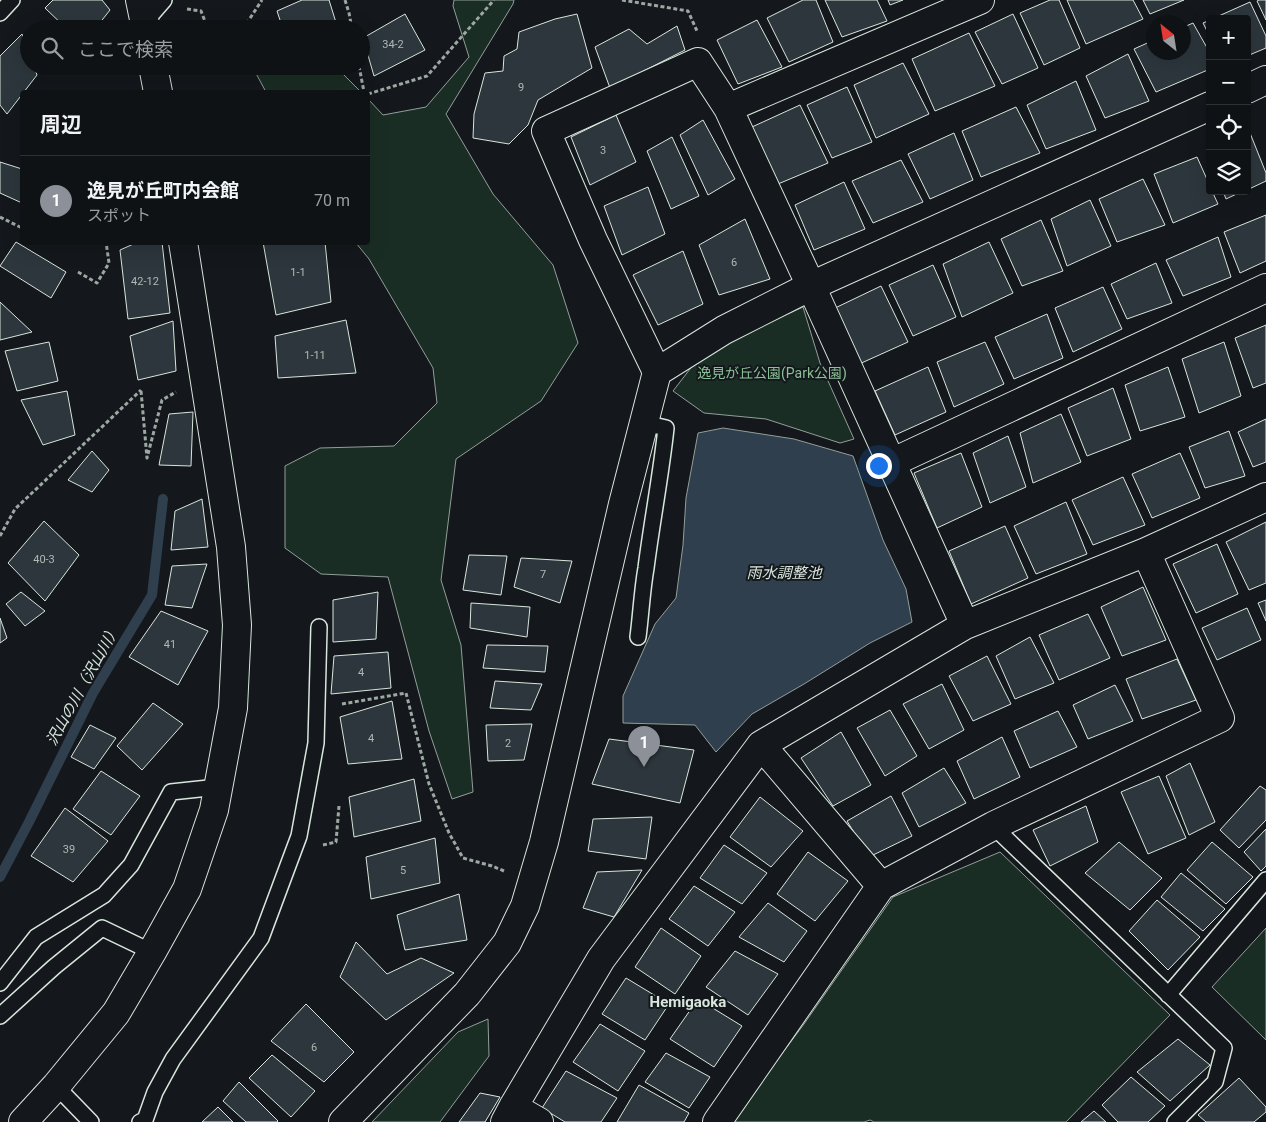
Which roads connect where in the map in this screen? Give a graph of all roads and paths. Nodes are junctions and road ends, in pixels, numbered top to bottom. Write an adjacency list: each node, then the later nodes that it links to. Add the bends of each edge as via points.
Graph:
1 (12, 0): 8 (lane)
2 (164, 0): 9 (lane)
3 (262, 0): 10 (path)
4 (345, 0): 11 (path)
5 (494, 0): 19 (path, via 428,76)
6 (622, 0): 12 (path, via 688,11 708,53)
7 (971, 2): 20 (street)
8 (0, 13)
9 (144, 17)
10 (249, 20)
11 (350, 20)
12 (698, 62): 20 (street); 29 (street, via 546,131 593,240)
13 (155, 75): 17 (street)
14 (361, 75): 18 (path)
15 (1266, 80): 16 (street)
16 (1251, 87)
17 (158, 90)
18 (364, 90)
19 (370, 93)
20 (728, 108): 27 (street)
21 (1206, 108): 27 (street)
22 (0, 217): 23 (path)
23 (20, 227)
24 (106, 245): 26 (path, via 109,263 97,283)
25 (183, 245): 30 (street)
26 (78, 272)
27 (811, 286): 29 (street, via 724,330); 32 (street)
28 (1266, 288): 32 (street)
29 (657, 372): 31 (street)
30 (204, 377): 34 (path, via 162,400 148,458 141,390 15,509); 41 (street, via 230,547 237,625 232,708)
31 (644, 423): 38 (lane, via 666,428); 44 (street)
32 (891, 463): 36 (street)
33 (1266, 497): 35 (street)
34 (0, 536)
35 (1146, 552): 36 (street); 42 (street, via 1220,718)
36 (965, 625): 40 (street)
37 (319, 627): 39 (lane)
38 (638, 637)
39 (317, 709): 44 (path, via 406,693 428,784 463,858); 54 (lane, via 316,743 299,836 260,938 173,1059 155,1092 145,1120)
40 (761, 745): 45 (street); 51 (street, via 601,959)
41 (218, 787): 46 (street, via 214,810 187,889); 47 (lane, via 171,792 131,865 104,895 36,937)
42 (993, 826): 45 (street); 48 (lane)
43 (1266, 880): 48 (lane)
44 (533, 883): 55 (street, via 526,906 507,943 467,994)
45 (881, 886): 57 (street)
46 (152, 952): 49 (lane, via 102,928); 50 (street, via 116,1013)
47 (0, 983)
48 (1168, 995): 58 (lane, via 1224,1048 1216,1082)
49 (0, 1016)
50 (56, 1086): 52 (street); 53 (lane)
51 (509, 1115): 56 (street)
52 (23, 1122)
53 (91, 1122)
54 (140, 1122)
55 (343, 1122)
56 (539, 1122)
57 (717, 1122)
58 (1175, 1122)

